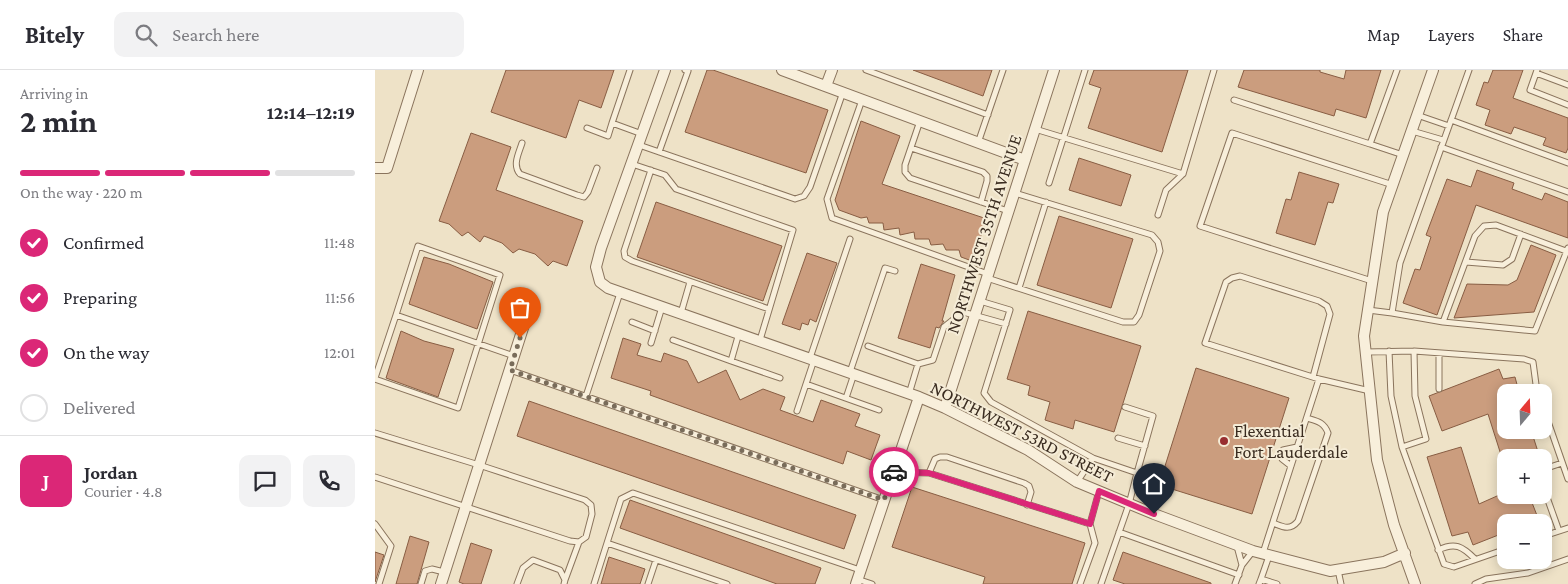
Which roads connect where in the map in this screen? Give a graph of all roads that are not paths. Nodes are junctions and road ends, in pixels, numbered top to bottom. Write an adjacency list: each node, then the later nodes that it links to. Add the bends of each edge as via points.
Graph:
1 (418, 70): 45 (street, via 387,168)
2 (630, 70): 26 (lane)
3 (665, 70): 31 (street)
4 (685, 70): 40 (lane, via 688,71)
5 (782, 70): 17 (street)
6 (832, 70): 17 (street)
7 (866, 70): 22 (lane)
8 (1003, 70): 22 (lane)
9 (1053, 70): 29 (street, NORTHWEST 35TH AVENUE)
10 (1085, 70): 32 (lane)
11 (1215, 70): 48 (lane)
12 (1397, 70): 37 (lane)
13 (1433, 70): 23 (street)
14 (1469, 70): 24 (lane)
15 (1537, 72): 16 (lane); 21 (lane, via 1530,90)
16 (1568, 85)
17 (826, 86): 18 (street)
18 (843, 92): 19 (street); 40 (lane, via 810,187 804,196 795,199)
19 (863, 100): 25 (street); 62 (lane, via 827,198 832,218)
20 (1234, 100): 37 (lane)
21 (1568, 104)
22 (987, 115): 35 (lane)
23 (1417, 115): 27 (lane); 30 (street)
24 (1451, 120): 27 (lane); 43 (lane)
25 (920, 121): 35 (street); 39 (lane)
26 (612, 123): 28 (lane, via 608,136); 31 (lane)
27 (1449, 126): 33 (lane)
28 (587, 128)
29 (1035, 129): 32 (lane); 42 (street, NORTHWEST 35TH AVENUE)
30 (1411, 131): 33 (lane); 41 (street)
31 (642, 134): 36 (street)
32 (1064, 138): 48 (lane); 49 (lane)
33 (1443, 140): 38 (lane)
34 (522, 142): 46 (lane, via 516,163 520,174 577,195 583,197 589,192)
35 (978, 143): 42 (street)
36 (638, 144): 40 (lane); 44 (street)
37 (1371, 144): 41 (lane)
38 (1441, 147): 52 (lane); 73 (lane, via 1399,263)
39 (911, 148): 53 (lane, via 905,165 905,172 910,178); 53 (lane, via 983,172 987,181)
40 (659, 152)
41 (1403, 155): 50 (street)
42 (1025, 160): 51 (street, NORTHWEST 35TH AVENUE)
43 (1568, 163)
44 (631, 164): 47 (lane); 66 (street, NORTHWEST 53RD STREET, via 596,267 600,282)
45 (375, 168)
46 (597, 168)
47 (651, 170): 64 (lane, via 624,251 625,257); 70 (lane, via 665,175 676,189 793,230)
48 (1183, 174): 56 (lane, via 1166,190)
49 (1049, 183)
50 (1393, 185): 63 (street, via 1383,212); 63 (lane, via 1232,133 1201,226)
51 (1015, 192): 54 (lane); 55 (street, NORTHWEST 35TH AVENUE)
52 (1568, 192)
53 (981, 202): 55 (lane)
54 (1046, 202): 65 (lane); 65 (lane, via 1151,235 1158,242 1160,251 1134,322 1123,322)
55 (1008, 212): 62 (street, NORTHWEST 35TH AVENUE)
56 (1159, 216)
57 (1521, 234): 59 (lane); 60 (lane, via 1512,259 1503,266); 60 (lane, via 1496,225 1484,226 1475,236)
58 (851, 239): 91 (lane)
59 (1567, 250): 77 (lane, via 1535,331)
60 (1466, 262): 77 (lane)
61 (895, 271): 95 (lane, via 885,268)
62 (988, 276): 65 (lane); 68 (street, NORTHWEST 35TH AVENUE)
63 (1372, 281): 71 (street)
64 (690, 282): 70 (lane); 72 (lane)
65 (1019, 288)
66 (620, 292): 69 (street, NORTHWEST 53RD STREET); 105 (lane)
67 (532, 300): 90 (street)
68 (980, 301): 75 (street, NORTHWEST 35TH AVENUE); 78 (lane, via 1010,310)
69 (663, 306): 72 (street, NORTHWEST 53RD STREET); 79 (lane)
70 (769, 310): 82 (lane)
71 (1368, 310): 73 (lane); 88 (street)
72 (681, 313): 80 (street, NORTHWEST 53RD STREET)
73 (1392, 313): 77 (lane)
74 (395, 315): 84 (lane); 84 (lane, via 418,246 500,275); 97 (lane)
75 (975, 315): 78 (lane); 93 (lane, via 963,312 944,328 933,360); 108 (street, NORTHWEST 35TH AVENUE)
76 (632, 322): 79 (lane)
77 (1443, 322)
78 (1006, 324): 118 (lane, via 985,394 991,402)
79 (655, 331): 83 (lane)
80 (739, 333): 82 (street, NORTHWEST 53RD STREET); 92 (lane)
81 (673, 340): 92 (lane)
82 (759, 340): 91 (street, NORTHWEST 53RD STREET)
83 (651, 343)
84 (478, 344): 90 (lane); 97 (lane, via 458,408)
85 (868, 346): 93 (lane)
86 (1389, 351): 87 (lane); 88 (lane); 117 (lane, via 1391,396)
87 (1414, 351): 89 (lane); 117 (lane, via 1415,396 1426,439)
88 (1365, 352): 103 (street)
89 (1439, 353): 101 (lane, via 1524,359 1533,362); 102 (lane)
90 (514, 356): 94 (street)
91 (812, 359): 95 (street, NORTHWEST 53RD STREET); 100 (lane)
92 (731, 361): 98 (lane)
93 (918, 364): 104 (lane)
94 (510, 370): 105 (lane); 120 (street)
95 (852, 373): 104 (street, NORTHWEST 53RD STREET); 106 (lane)
96 (1313, 377): 96 (lane, via 1205,343 1227,282 1240,276 1327,306 1330,314); 99 (lane)
97 (375, 378)
98 (780, 378)
99 (1319, 379): 103 (lane); 111 (lane)
100 (806, 384): 106 (lane); 110 (lane)
101 (1536, 384)
102 (1439, 389)
103 (1370, 391): 147 (street, via 1377,460)
104 (914, 395): 108 (street, NORTHWEST 53RD STREET); 123 (street)
105 (586, 396): 130 (lane)
106 (846, 398): 109 (lane)
107 (1125, 407): 115 (lane, via 1153,416)
108 (945, 408): 128 (street, NORTHWEST 53RD STREET, via 1028,450)
109 (879, 410)
110 (797, 411)
111 (1307, 418): 116 (lane); 135 (lane, via 1322,423 1328,433 1298,521 1288,528)
112 (375, 433): 120 (lane)
113 (1553, 436): 119 (lane)
114 (1118, 438): 115 (lane)
115 (1145, 446): 125 (lane)
116 (1297, 447): 121 (lane); 121 (lane, via 1283,450 1281,454)
117 (1402, 447): 145 (lane)
118 (1093, 458): 125 (lane); 128 (lane)
119 (1562, 463): 122 (lane); 127 (lane)
120 (479, 465): 134 (street); 142 (lane, via 585,500 591,505 592,514 586,537)
121 (1291, 466): 135 (lane)
122 (1552, 466)
123 (893, 472): 124 (lane); 130 (street)
124 (929, 473): 133 (lane); 133 (lane, via 935,459 947,457 1029,486 1031,492)
125 (1137, 473): 131 (lane)
126 (375, 477): 134 (lane)
127 (1568, 479)
128 (1077, 482): 129 (street, NORTHWEST 53RD STREET)
129 (1099, 491): 131 (street, NORTHWEST 53RD STREET); 137 (lane)
130 (884, 500): 156 (street)
131 (1129, 504): 140 (lane); 144 (street, NORTHWEST 53RD STREET)
132 (1549, 504): 139 (lane)
133 (1027, 505): 137 (lane)
134 (466, 506): 142 (lane); 154 (street)
135 (1273, 523): 148 (lane)
136 (375, 524): 159 (lane, via 391,546)
137 (1090, 524): 167 (lane, via 1095,543)
138 (1568, 528): 139 (lane)
139 (1559, 531): 141 (lane)
140 (1119, 532): 155 (lane); 168 (lane)
141 (1552, 533)
142 (579, 542): 157 (lane)
143 (607, 543): 150 (lane); 156 (lane, via 621,499 633,493); 163 (lane)
144 (1237, 546): 148 (street, NORTHWEST 53RD STREET); 152 (lane)
145 (1438, 550): 151 (lane, via 1455,545 1467,550); 151 (lane, via 1444,564 1454,566)
146 (1497, 552): 151 (lane)
147 (1405, 553): 153 (street, NORTHWEST 53RD STREET, via 1384,562); 172 (street)
148 (1262, 554): 152 (lane); 153 (street, NORTHWEST 53RD STREET, via 1330,571); 158 (lane)
149 (1568, 559): 173 (lane, via 1528,573 1486,579)
150 (656, 560): 164 (lane); 165 (lane)
151 (1475, 560)
152 (1242, 565): 155 (lane)
153 (1338, 570): 171 (lane)
154 (445, 572): 160 (lane, via 432,568 425,571); 161 (street)
155 (1239, 575): 169 (lane)
156 (858, 578): 166 (lane)
157 (565, 582): 162 (lane, via 560,570 533,560 523,568)
158 (1260, 582): 170 (lane)
159 (379, 584)
160 (421, 584)
161 (442, 584)
162 (517, 584)
163 (594, 584)
164 (648, 584)
165 (727, 584)
166 (872, 584)
167 (1080, 584)
168 (1101, 584)
169 (1235, 584)
170 (1277, 584)
171 (1341, 584)
172 (1415, 584)
173 (1475, 584)

